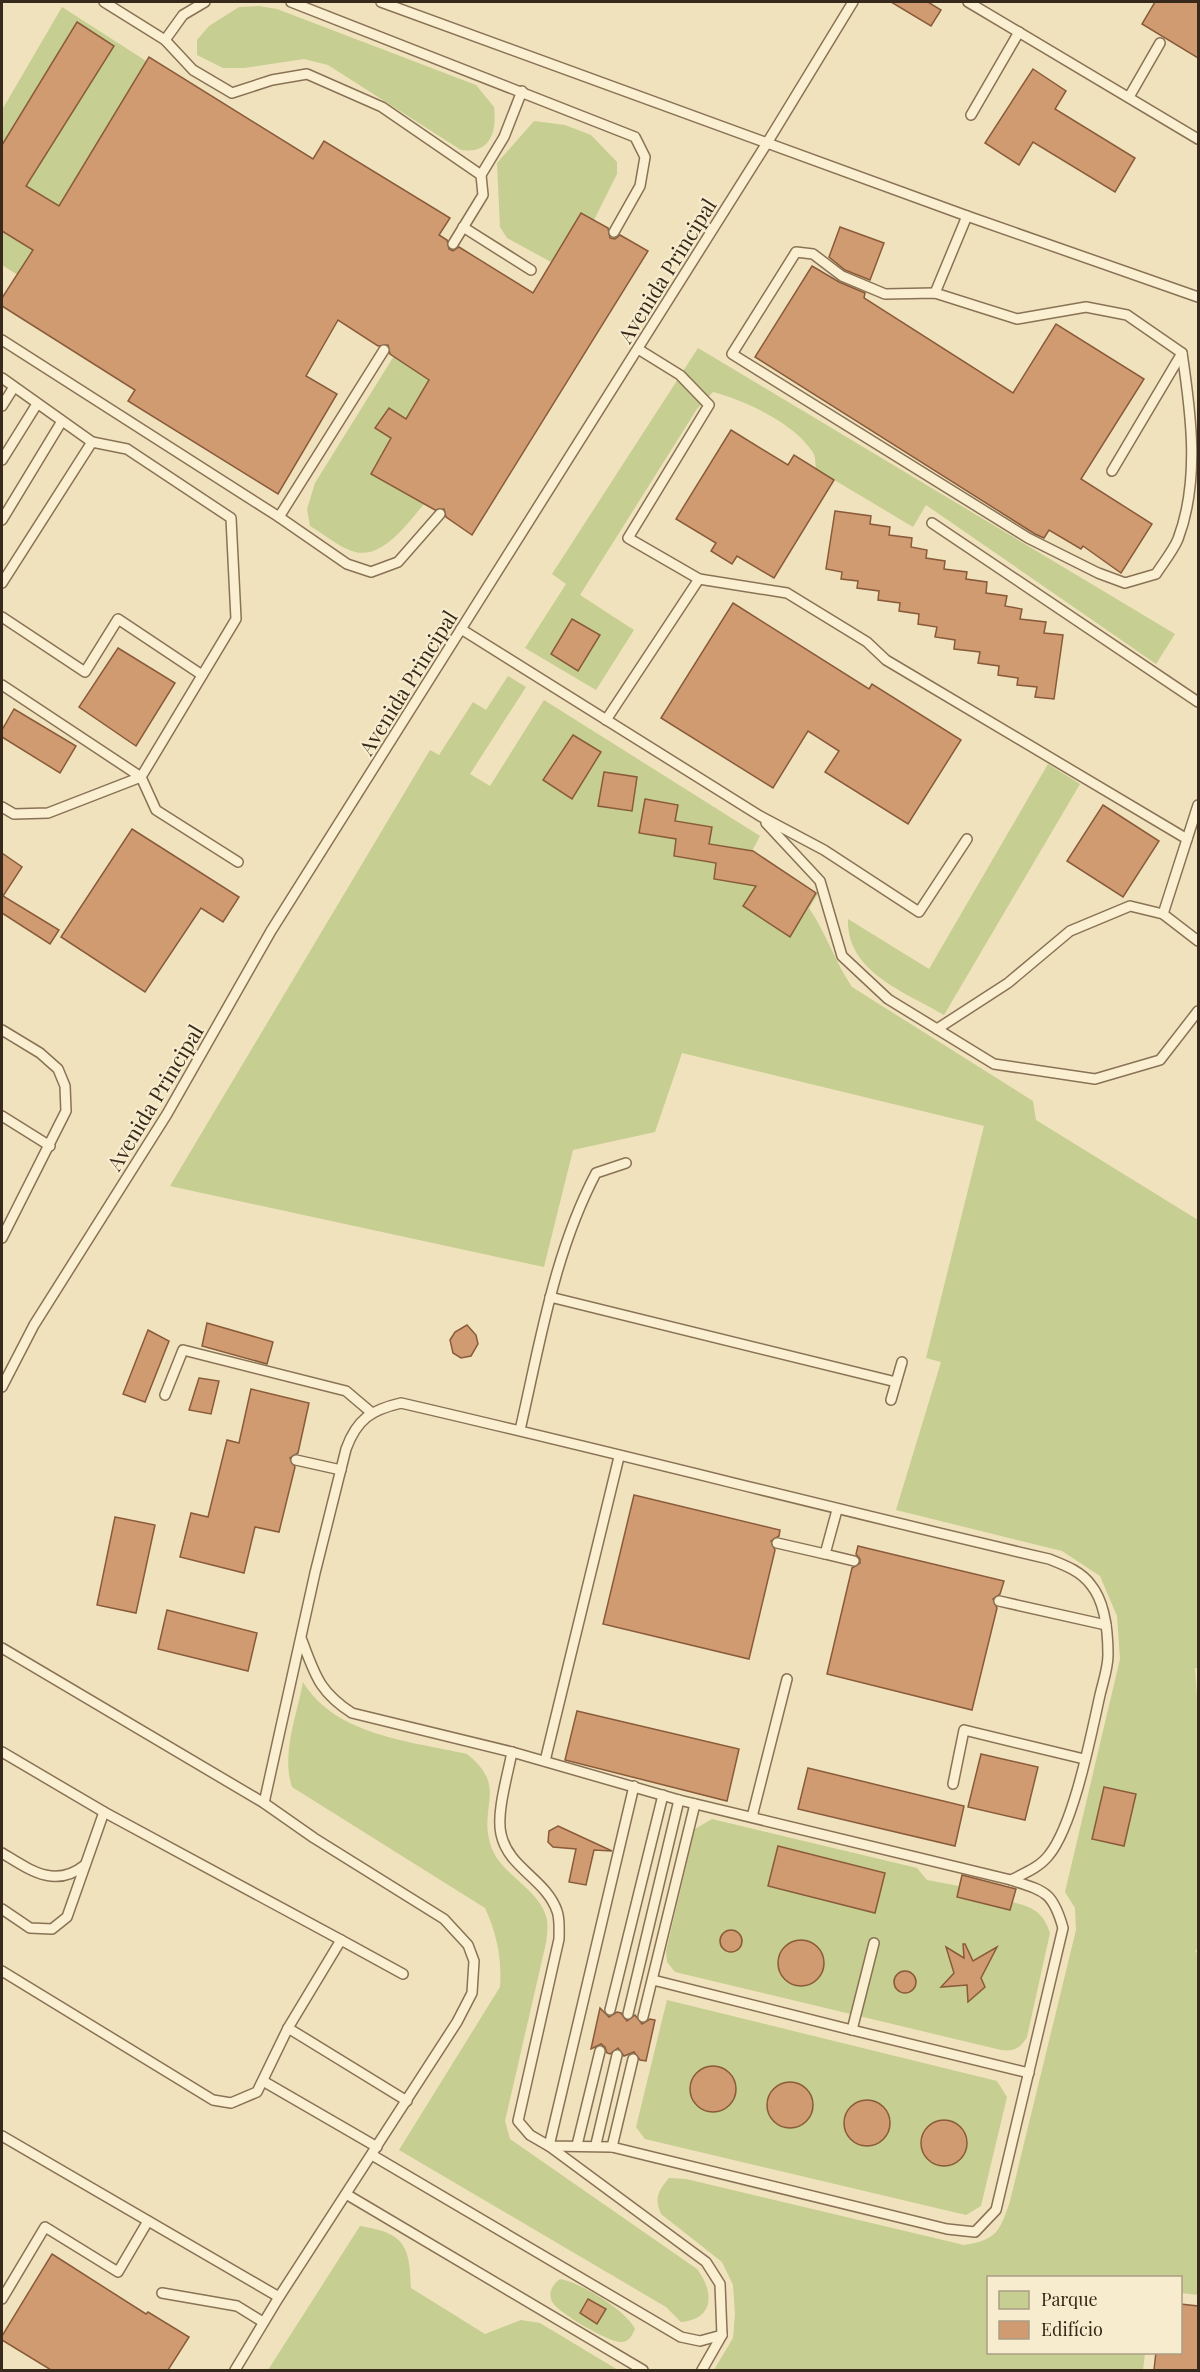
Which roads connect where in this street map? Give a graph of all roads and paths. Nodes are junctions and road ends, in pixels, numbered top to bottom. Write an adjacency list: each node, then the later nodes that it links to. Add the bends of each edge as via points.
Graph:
1 (104, 2): 8 (lane)
2 (205, 2): 8 (lane, via 183,15)
3 (291, 2): 10 (lane)
4 (381, 2): 14 (lane)
5 (853, 2): 14 (lane, Avenida Principal)
6 (968, 2): 7 (lane)
7 (1018, 32): 11 (lane); 12 (lane)
8 (165, 40): 15 (lane, via 193,70 232,93 307,74 335,85 382,107)
9 (1160, 43): 11 (lane)
10 (522, 91): 15 (lane, via 504,137); 18 (lane, via 635,137 645,157 640,186)
11 (1129, 98): 13 (lane)
12 (971, 115)
13 (1198, 139)
14 (767, 143): 16 (lane); 24 (lane, Avenida Principal)
15 (481, 175): 17 (lane, via 483,195)
16 (966, 216): 21 (lane); 22 (lane)
17 (463, 227): 19 (lane); 20 (lane)
18 (614, 232)
19 (453, 244)
20 (531, 270)
21 (935, 293): 26 (lane, via 1017,319 1086,307 1127,315); 26 (lane, via 885,294 843,276 813,254 796,252 732,354 1028,538 1125,583 1156,574 1178,539 1189,500 1194,440)
22 (1198, 297)
23 (2, 340): 36 (lane)
24 (638, 349): 39 (lane, via 680,375 709,405 628,538); 42 (lane, Avenida Principal)
25 (384, 350): 36 (lane)
26 (1182, 353): 34 (lane)
27 (2, 378): 28 (lane)
28 (14, 387): 29 (lane); 30 (lane)
29 (37, 404): 31 (lane); 33 (lane)
30 (2, 406)
31 (62, 421): 32 (lane); 37 (lane)
32 (92, 442): 40 (lane); 43 (lane, via 127,449 231,518 236,619)
33 (2, 460)
34 (1112, 471)
35 (440, 514): 36 (lane, via 398,562 371,572 347,564)
36 (279, 517)
37 (2, 520)
38 (932, 523): 45 (lane)
39 (699, 579): 46 (lane); 52 (lane, via 787,593 867,642 886,660)
40 (2, 583)
41 (2, 618): 43 (lane, via 85,672 118,619)
42 (461, 629): 46 (lane); 66 (lane, Avenida Principal, via 271,931 167,1114 34,1325)
43 (202, 675): 47 (lane)
44 (2, 685): 47 (lane)
45 (1198, 702)
46 (606, 720): 50 (lane)
47 (141, 777): 49 (lane, via 48,813 14,814); 53 (lane, via 156,810)
48 (1198, 805): 52 (lane)
49 (2, 807)
50 (760, 816): 51 (lane, via 824,850 919,912); 57 (lane, via 820,881 842,956 888,999)
51 (967, 839)
52 (1187, 839): 54 (lane)
53 (238, 862)
54 (1163, 914): 55 (lane); 57 (lane, via 1130,906 1070,931 1008,983)
55 (1198, 941)
56 (1198, 1011): 57 (lane, via 1160,1060 1095,1079 994,1064)
57 (937, 1029)
58 (2, 1030): 60 (lane, via 58,1069 65,1086 66,1111)
59 (2, 1116): 60 (lane)
60 (50, 1146): 62 (lane)
61 (626, 1163): 63 (lane, via 596,1173 556,1270)
62 (2, 1238)
63 (550, 1297): 65 (lane); 70 (lane)
64 (902, 1362): 65 (lane)
65 (896, 1382): 68 (lane)
66 (2, 1387)
67 (165, 1395): 69 (lane, via 183,1350 346,1391)
68 (891, 1400)
69 (372, 1413): 70 (lane, via 402,1403); 73 (lane, via 353,1431)
70 (520, 1430): 71 (lane)
71 (619, 1456): 74 (lane); 86 (lane)
72 (296, 1460): 73 (lane)
73 (341, 1470): 80 (lane)
74 (837, 1510): 76 (lane); 79 (lane, via 1049,1559 1072,1568 1091,1584)
75 (777, 1543): 76 (lane)
76 (825, 1554): 77 (lane)
77 (854, 1561)
78 (999, 1601): 79 (lane)
79 (1106, 1625): 85 (lane, via 1108,1657)
80 (301, 1638): 84 (lane, via 316,1678 331,1699 352,1713); 91 (lane)
81 (2, 1648): 91 (lane)
82 (787, 1679): 94 (lane)
83 (2, 1752): 93 (lane)
84 (512, 1752): 86 (lane); 118 (lane, via 501,1834 512,1860 541,1884 558,1913 559,1939 518,2121 530,2135)
85 (1084, 1759): 87 (lane, via 964,1730); 97 (lane, via 1062,1832 1049,1856)
86 (545, 1761): 88 (lane)
87 (952, 1784)
88 (634, 1786): 89 (lane); 118 (lane)
89 (663, 1795): 90 (lane); 104 (lane)
90 (679, 1800): 92 (lane); 105 (lane)
91 (264, 1803): 114 (lane, via 444,1919 468,1945 474,1961 470,2000)
92 (695, 1804): 94 (lane); 103 (lane)
93 (104, 1812): 96 (lane); 99 (lane)
94 (752, 1817): 97 (lane)
95 (2, 1853): 96 (lane, via 29,1869 54,1877 72,1875)
96 (87, 1863): 98 (lane, via 67,1917 52,1929 30,1928)
97 (1011, 1880): 112 (lane, via 1046,1891 1058,1909 1063,1928)
98 (2, 1910)
99 (341, 1940): 102 (lane); 107 (lane)
100 (873, 1943): 108 (lane)
101 (2, 1971): 113 (lane, via 213,2100 231,2103 257,2092)
102 (403, 1974)
103 (652, 1980): 106 (lane); 108 (lane)
104 (610, 2010)
105 (628, 2014)
106 (643, 2017)
107 (288, 2028): 113 (lane); 114 (lane)
108 (852, 2030): 112 (lane)
109 (600, 2051): 117 (lane)
110 (617, 2055): 116 (lane)
111 (633, 2059): 119 (lane)
112 (1029, 2073): 119 (lane, via 996,2210 975,2232 946,2229)
113 (263, 2081): 120 (lane)
114 (407, 2101): 120 (lane)
115 (2, 2136): 122 (lane)
116 (596, 2144): 117 (lane); 119 (lane)
117 (578, 2145): 118 (lane)
118 (549, 2146): 127 (lane, via 706,2262 720,2284)
119 (612, 2147)
120 (374, 2151): 121 (lane); 127 (lane, via 681,2337 700,2341)
121 (346, 2194): 124 (lane); 129 (lane)
122 (148, 2221): 124 (lane); 125 (lane, via 118,2272 45,2227)
123 (162, 2293): 126 (lane, via 237,2306)
124 (279, 2297): 126 (lane)
125 (2, 2299)
126 (263, 2322): 128 (lane)
127 (722, 2335): 130 (lane)
128 (235, 2370)
129 (643, 2370)
130 (702, 2370)

